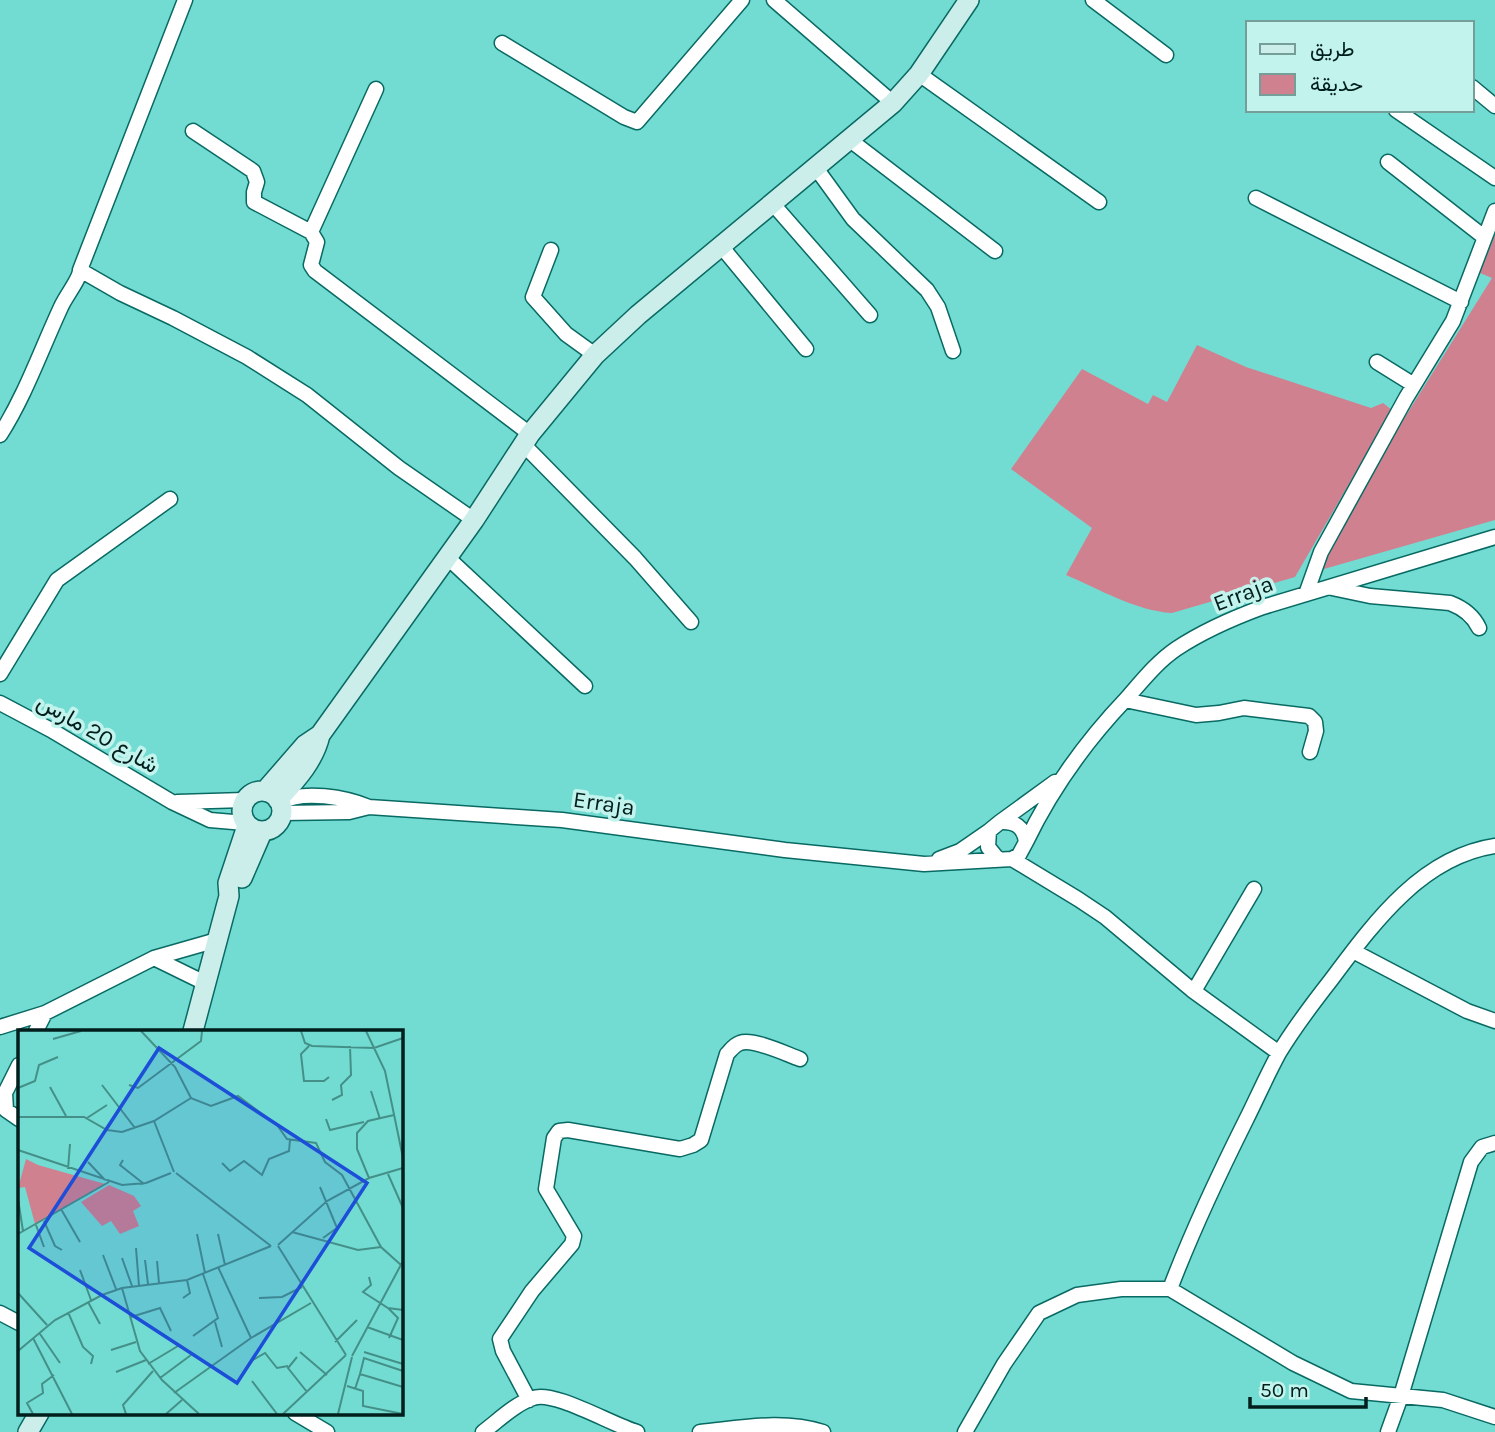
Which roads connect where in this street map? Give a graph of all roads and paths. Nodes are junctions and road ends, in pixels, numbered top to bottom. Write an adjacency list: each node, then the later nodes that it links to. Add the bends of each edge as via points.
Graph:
1 (186, 0): 28 (street)
2 (742, 0): 6 (street, via 637,122)
3 (774, 0): 11 (street)
4 (970, 0): 8 (main road)
5 (1093, 0): 7 (street)
6 (502, 43)
7 (1166, 55)
8 (919, 74): 11 (main road); 20 (street)
9 (376, 89): 23 (street)
10 (1474, 89): 12 (street)
11 (893, 103): 15 (main road)
12 (1495, 106)
13 (1399, 112): 18 (street)
14 (193, 131): 23 (street, via 253,171 257,182 254,202)
15 (850, 140): 17 (main road); 27 (street)
16 (1388, 162): 24 (street)
17 (817, 168): 21 (main road); 32 (street, via 853,219 927,290)
18 (1495, 177)
19 (1256, 198): 29 (street)
20 (1099, 202)
21 (773, 204): 25 (main road); 30 (street)
22 (1495, 211): 24 (street)
23 (311, 232): 37 (street, via 317,242 310,259 314,271)
24 (1484, 237): 29 (street)
25 (721, 246): 31 (street); 33 (main road)
26 (551, 250): 33 (street, via 533,298 566,334)
27 (995, 251)
28 (80, 270): 36 (street); 39 (street, via 247,357 307,395)
29 (1461, 302): 35 (street)
30 (870, 315)
31 (806, 349)
32 (953, 351)
33 (595, 355): 37 (main road)
34 (1377, 362): 35 (street)
35 (1414, 384): 43 (street, via 1321,552)
36 (0, 435)
37 (526, 439): 39 (main road); 44 (street)
38 (170, 499): 46 (street, via 57,580)
39 (474, 520): 41 (main road)
40 (1495, 537): 42 (street, Erraja)
41 (447, 557): 47 (street); 54 (main road, via 320,735 316,751 294,783)
42 (1330, 588): 43 (street, Erraja); 45 (street, via 1450,603 1461,607)
43 (1306, 594): 48 (street, Erraja, via 1230,620 1193,639 1149,673)
44 (691, 622)
45 (1479, 628)
46 (0, 674)
47 (585, 686)
48 (1125, 700): 50 (street, via 1196,715 1244,708 1309,716 1315,722); 51 (street, Erraja)
49 (0, 703): 53 (street, شارع 20 مارس)
50 (1310, 752)
51 (1061, 777): 56 (street); 58 (street)
52 (245, 800): 53 (street, شارع 20 مارس); 54 (main road, via 254,793); 55 (main road, via 241,811)
53 (172, 802): 55 (street, شارع 20 مارس, via 211,820)
54 (276, 802): 55 (main road, via 278,824 268,831); 59 (street, Erraja, via 349,812 369,807 562,820)
55 (251, 827): 61 (main road, via 228,883)
56 (994, 827): 58 (street, via 988,847); 58 (street, via 1008,821 1021,828); 59 (street, via 960,851)
57 (1495, 846): 62 (street, via 1467,852 1427,875 1406,891)
58 (1015, 852): 59 (street, Erraja); 65 (street, via 1105,917)
59 (924, 864)
60 (1254, 889): 65 (street)
61 (217, 940): 63 (street); 64 (main road)
62 (1353, 951): 67 (street); 71 (street)
63 (154, 958): 64 (street); 66 (street)
64 (205, 983): 70 (main road)
65 (1194, 991): 71 (street)
66 (45, 1013): 68 (street); 69 (street)
67 (1495, 1021)
68 (0, 1027)
69 (36, 1030)
70 (193, 1030)
71 (1279, 1053): 76 (street, via 1196,1223)
72 (800, 1059): 80 (street, via 755,1043 742,1041 734,1046 727,1054 701,1140 692,1146 680,1149 559,1131 546,1189 574,1236 572,1244 500,1339)
73 (18, 1067): 74 (street, via 5,1093 6,1110)
74 (18, 1118)
75 (1495, 1143): 79 (street, via 1482,1147 1471,1162)
76 (1170, 1289): 79 (street, via 1293,1363 1351,1391); 90 (street, via 1121,1289 1077,1296 1039,1312)
77 (0, 1312): 78 (street)
78 (18, 1322)
79 (1401, 1396): 83 (street, via 1443,1400); 91 (street)
80 (529, 1400): 86 (street); 87 (street, via 548,1396)
81 (38, 1414): 84 (main road)
82 (312, 1416): 85 (street)
83 (1495, 1417)
84 (28, 1432)
85 (327, 1432)
86 (483, 1432)
87 (637, 1432)
88 (700, 1432): 89 (street, via 779,1424)
89 (823, 1432)
90 (965, 1432)
91 (1388, 1432)

